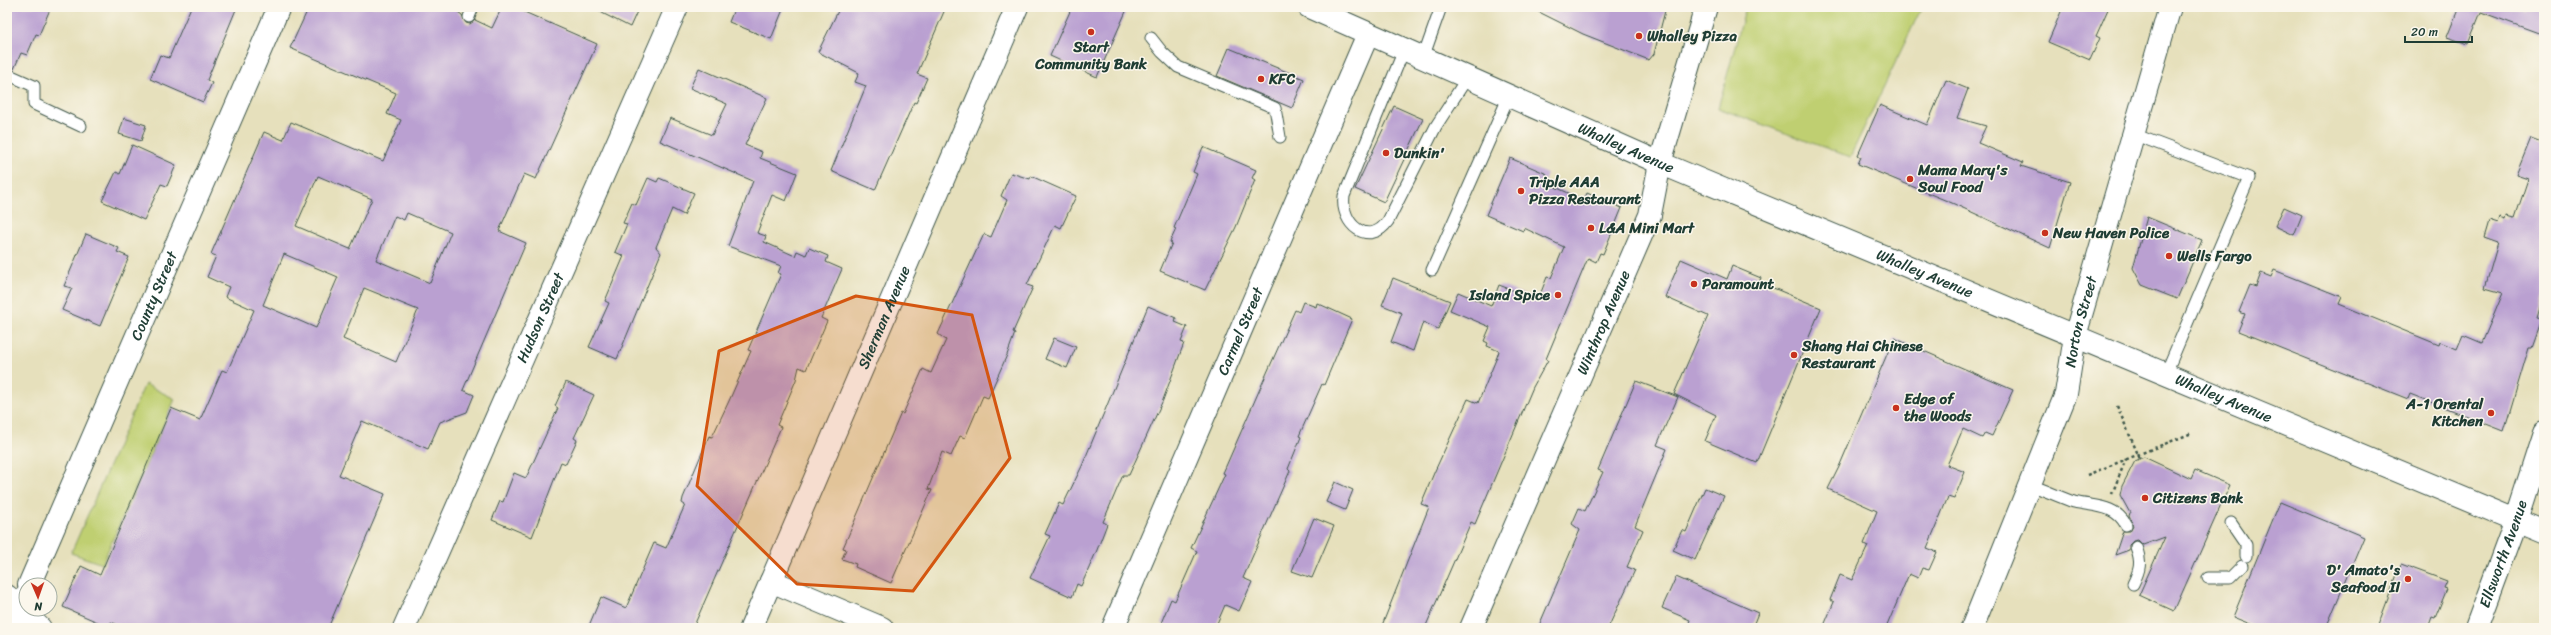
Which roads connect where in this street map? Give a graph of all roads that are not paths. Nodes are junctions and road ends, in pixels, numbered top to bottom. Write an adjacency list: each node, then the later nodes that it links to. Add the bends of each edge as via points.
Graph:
1 (279, 7): 30 (street, County Street)
2 (677, 7): 36 (street, Hudson Street)
3 (1018, 7): 32 (street, Sherman Avenue)
4 (1441, 7): 10 (lane)
5 (1706, 7): 17 (street, Winthrop Avenue)
6 (2170, 7): 15 (street, Norton Street)
7 (1322, 10): 8 (street, Whalley Avenue)
8 (1368, 34): 10 (street, Whalley Avenue); 39 (street, Carmel Street)
9 (1151, 38): 16 (lane, via 1178,67 1275,108)
10 (1414, 54): 12 (street, Whalley Avenue); 12 (lane, via 1344,196 1346,217 1359,231 1371,232 1383,228 1388,221 1436,126)
11 (7, 74): 14 (lane, via 34,86 34,104)
12 (1468, 78): 13 (street, Whalley Avenue)
13 (1509, 96): 17 (street, Whalley Avenue); 18 (lane)
14 (81, 126)
15 (2133, 134): 19 (street, Norton Street); 20 (lane, via 2249,178)
16 (1280, 137)
17 (1660, 163): 19 (street, Whalley Avenue); 40 (street, Winthrop Avenue, via 1650,215)
18 (1432, 270)
19 (2075, 336): 20 (street, Whalley Avenue); 22 (street, Norton Street, via 2066,394)
20 (2166, 374): 23 (street, Whalley Avenue)
21 (2544, 432): 23 (street, Ellsworth Avenue)
22 (2030, 484): 25 (lane, via 2075,502 2106,507 2122,517); 41 (street, Norton Street)
23 (2516, 520): 26 (street, Whalley Avenue); 42 (street, Ellsworth Avenue)
24 (2231, 524): 28 (lane, via 2246,545)
25 (2126, 525)
26 (2544, 532)
27 (2136, 547): 33 (lane, via 2141,559 2140,570)
28 (2246, 556)
29 (2242, 566): 31 (lane, via 2230,578)
30 (32, 577)
31 (2208, 578)
32 (771, 581): 37 (street, Sherman Avenue); 38 (street)
33 (2133, 584)
34 (28, 617): 35 (street)
35 (40, 628)
36 (404, 628)
37 (751, 628)
38 (882, 628)
39 (1113, 628)
40 (1470, 628)
41 (1972, 628)
42 (2476, 628)

